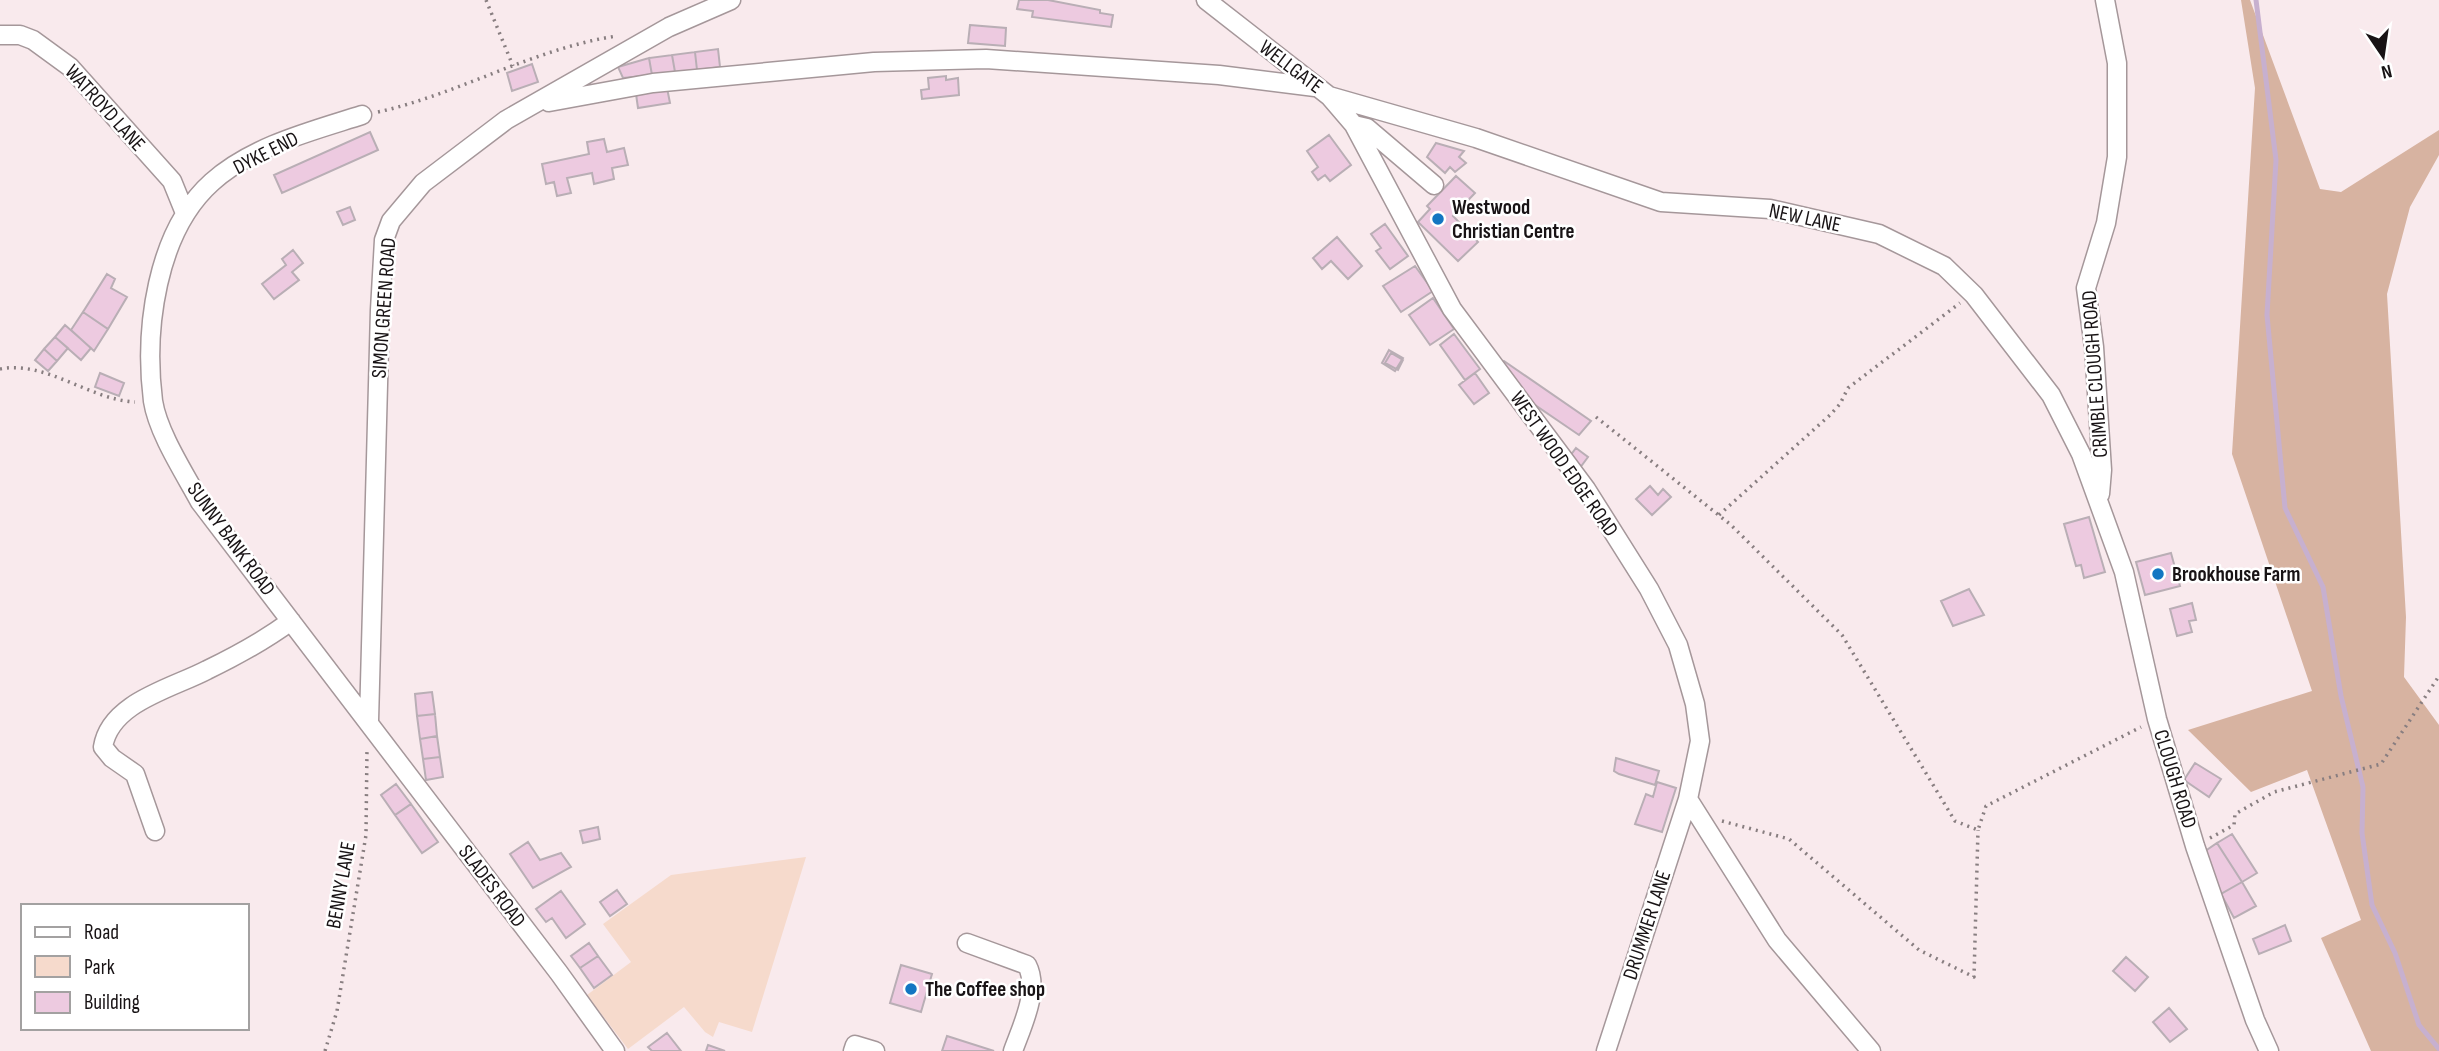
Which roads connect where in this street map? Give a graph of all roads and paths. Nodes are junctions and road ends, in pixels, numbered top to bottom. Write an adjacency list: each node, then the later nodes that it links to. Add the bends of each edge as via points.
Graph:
1 (486, 0): 7 (path)
2 (731, 0): 9 (street, SIMON GREEN ROAD, via 669,27)
3 (1206, 0): 8 (street, WELLGATE)
4 (2105, 0): 19 (street, CRIMBLE CLOUGH ROAD, via 2117,63 2117,157 2106,223 2086,288 2102,470)
5 (618, 35): 7 (path)
6 (0, 36): 14 (street, WATROYD LANE, via 33,40 69,67 172,181)
7 (513, 66): 10 (path, via 413,104)
8 (1324, 92): 9 (street, via 1219,75 986,59 874,62 653,83); 11 (street, WELLGATE); 12 (street, WEST WOOD EDGE ROAD)
9 (531, 106): 24 (street, SIMON GREEN ROAD, via 491,130 423,183 391,220 384,240)
10 (362, 115): 14 (street, DYKE END, via 252,156 212,182)
11 (1387, 115): 15 (street, NEW LANE, via 1476,138 1661,202 1770,209 1879,234 1944,266)
12 (1354, 125): 13 (street, via 1367,128); 25 (street, WEST WOOD EDGE ROAD, via 1452,309 1586,489 1678,645 1700,741)
13 (1434, 185)
14 (185, 213): 17 (street, SUNNY BANK ROAD, via 161,262 152,332)
15 (1974, 295): 19 (street, NEW LANE, via 2051,395); 20 (path, via 1848,388 1835,409)
16 (0, 369): 17 (path, via 16,366 116,401)
17 (153, 403): 21 (street, SUNNY BANK ROAD, via 200,502)
18 (1595, 417): 20 (path)
19 (2099, 501): 23 (street, CLOUGH ROAD, via 2124,572)
20 (1719, 515): 27 (path, via 1842,635 1955,821)
21 (291, 621): 24 (street, SUNNY BANK ROAD); 28 (street, via 207,671 140,701 105,735 103,747 135,774)
22 (2439, 677): 26 (path, via 2381,764 2274,792 2235,814 2234,825)
23 (2157, 719): 27 (path, via 1986,806); 37 (street, CLOUGH ROAD, via 2198,856)
24 (369, 721): 30 (path, BENNY LANE, via 366,835 337,1011); 31 (street, SLADES ROAD)
25 (1688, 799): 27 (path, via 1709,818 1789,839 1919,950 1974,977); 35 (street, DRUMMER LANE); 36 (street, via 1777,940)
26 (2227, 829)
27 (1978, 830)
28 (155, 831)
29 (967, 943): 34 (street, via 1027,965 1032,975)
30 (325, 1051)
31 (614, 1051)
32 (853, 1051): 33 (street, via 855,1045)
33 (875, 1051)
34 (1013, 1051)
35 (1606, 1051)
36 (1871, 1051)
37 (2269, 1051)

